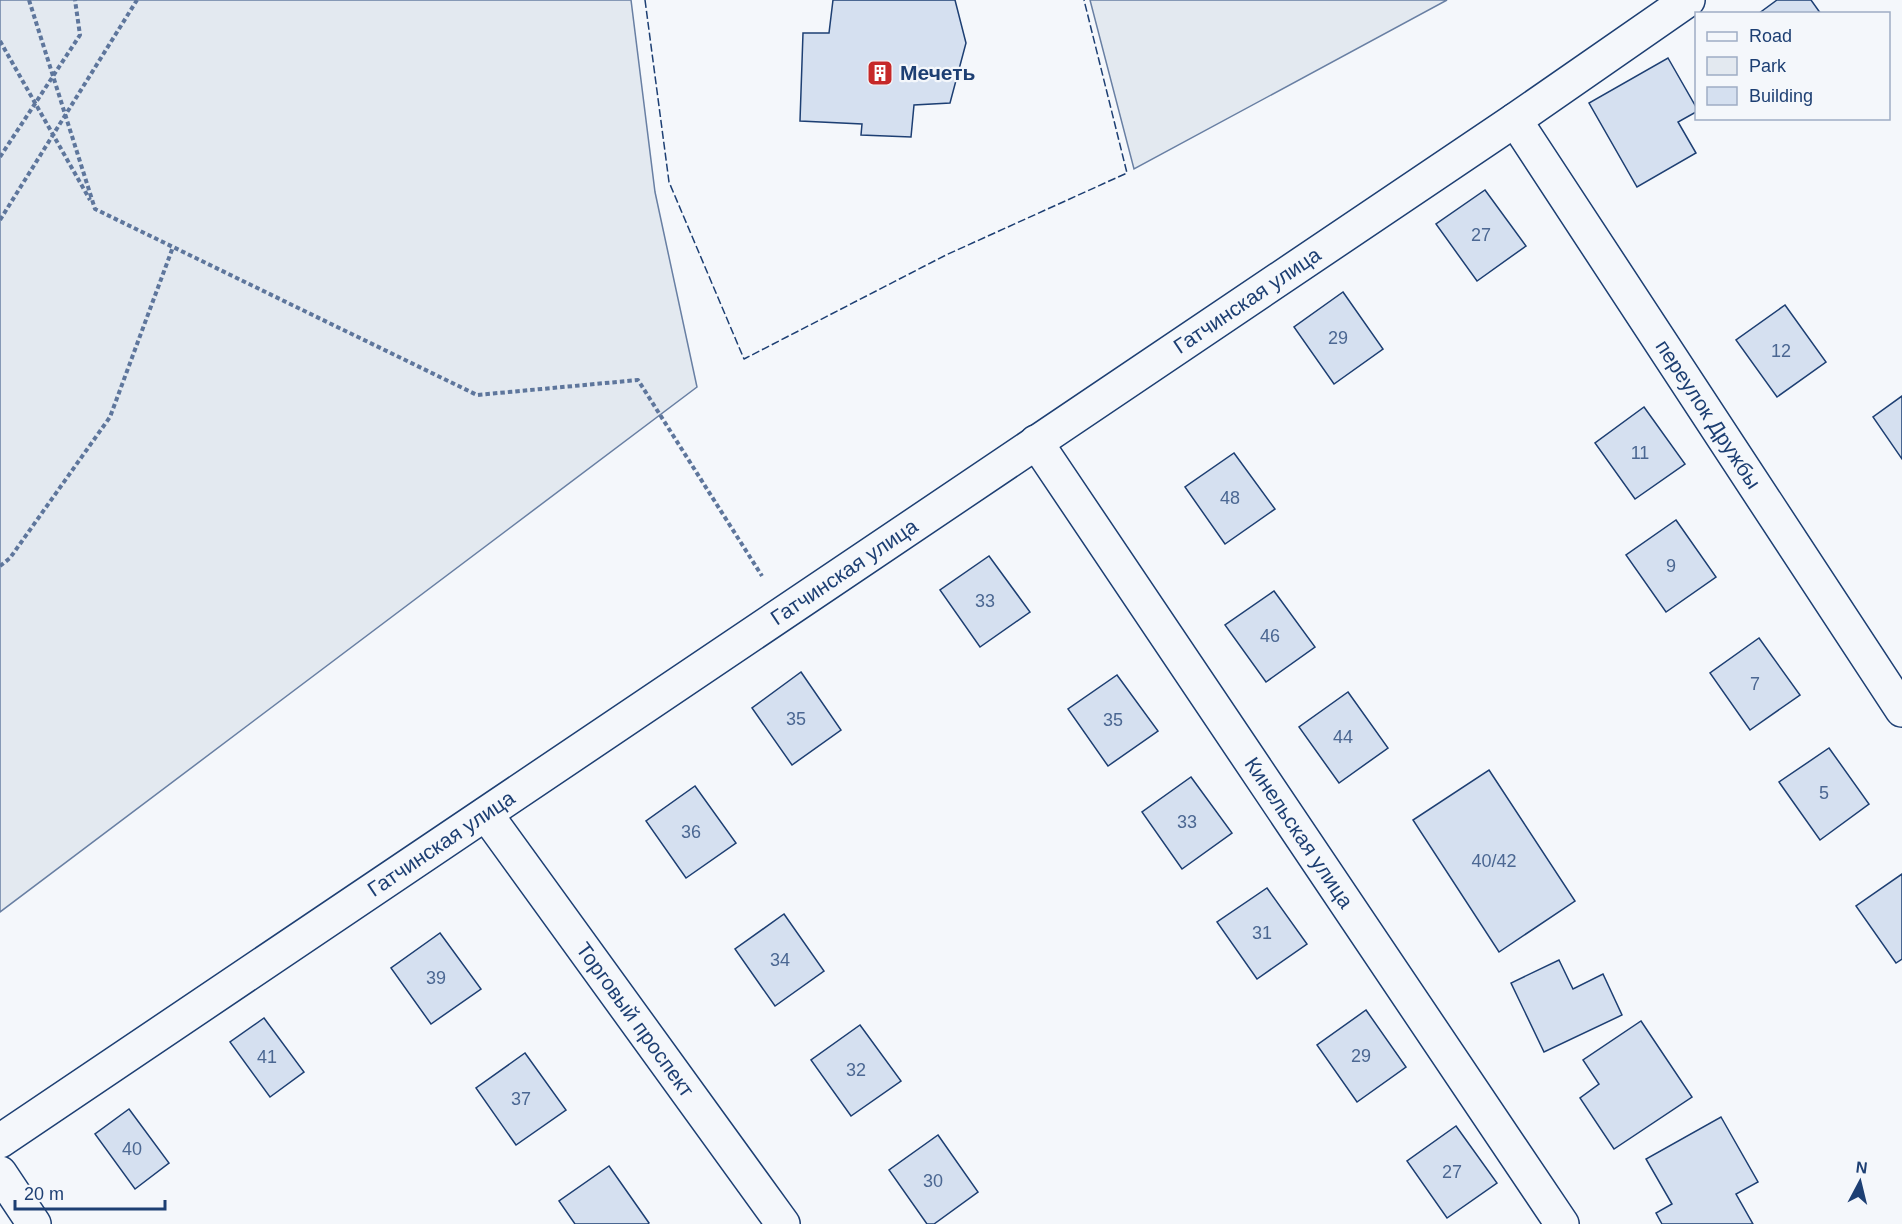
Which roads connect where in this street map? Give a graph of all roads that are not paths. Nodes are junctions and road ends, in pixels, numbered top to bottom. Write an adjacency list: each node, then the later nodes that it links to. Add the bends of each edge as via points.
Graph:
1 (1688, 0): 2 (street, Гатчинская улица)
2 (1515, 120): 3 (street, Гатчинская улица); 4 (street, переулок Дружбы)
3 (1036, 442): 5 (street, Гатчинская улица); 10 (street, Кинельская улица)
4 (1902, 710)
5 (486, 814): 6 (street, Гатчинская улица); 9 (street, Торговый проспект)
6 (0, 1141)
7 (0, 1173): 8 (street)
8 (34, 1224)
9 (783, 1224)
10 (1562, 1224)

